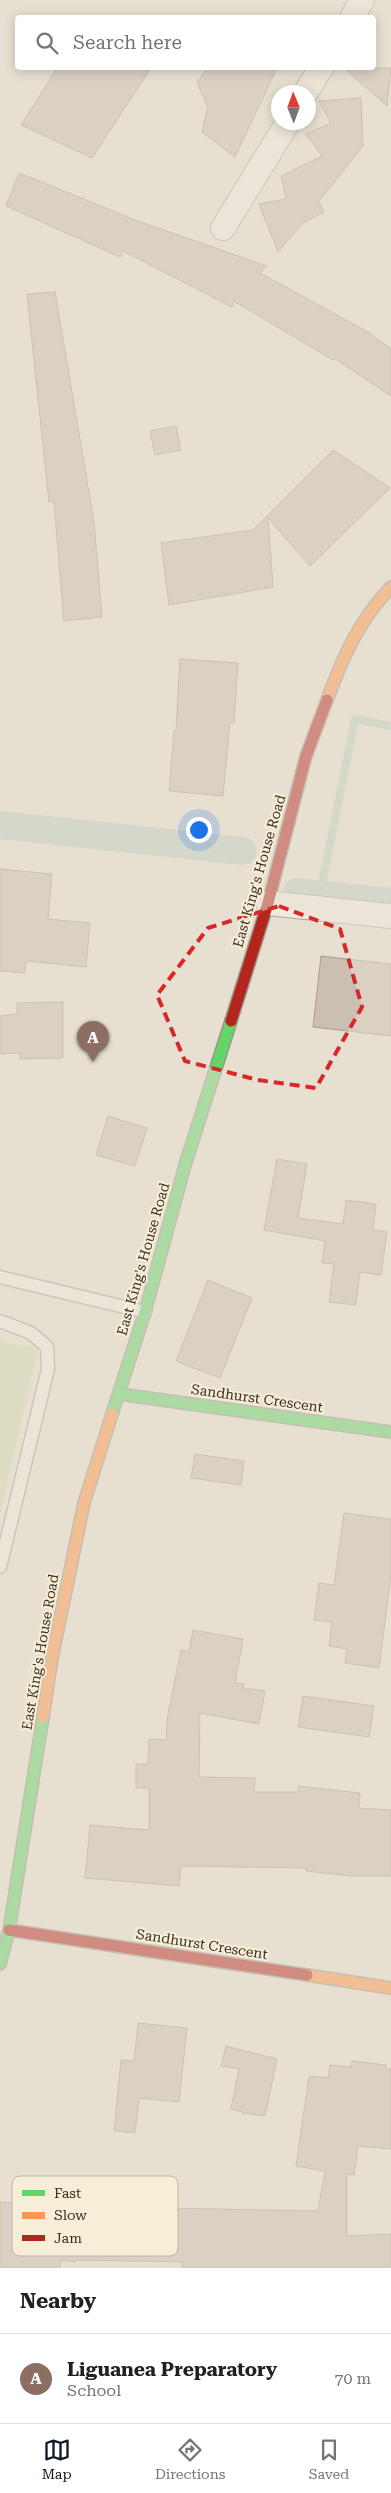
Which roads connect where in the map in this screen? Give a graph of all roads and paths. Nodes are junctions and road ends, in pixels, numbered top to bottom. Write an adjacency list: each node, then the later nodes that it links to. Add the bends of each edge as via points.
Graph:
1 (362, 0): 2 (street)
2 (354, 15)
3 (320, 70): 4 (street)
4 (310, 85)
5 (283, 130): 6 (street)
6 (223, 228)
7 (391, 586): 8 (main road, East King's House Road, via 370,608 343,658 306,756)
8 (268, 903): 9 (street); 11 (main road, East King's House Road, via 186,1165)
9 (391, 916)
10 (0, 1277): 11 (lane)
11 (145, 1312): 13 (main road, East King's House Road)
12 (0, 1321): 15 (lane, via 31,1333 47,1347 48,1369)
13 (119, 1394): 14 (main road, Sandhurst Crescent); 16 (main road, East King's House Road, via 84,1502 52,1658)
14 (391, 1432)
15 (0, 1568)
16 (9, 1930): 17 (main road, East King's House Road); 18 (main road, Sandhurst Crescent)
17 (0, 1964)
18 (391, 1988)

